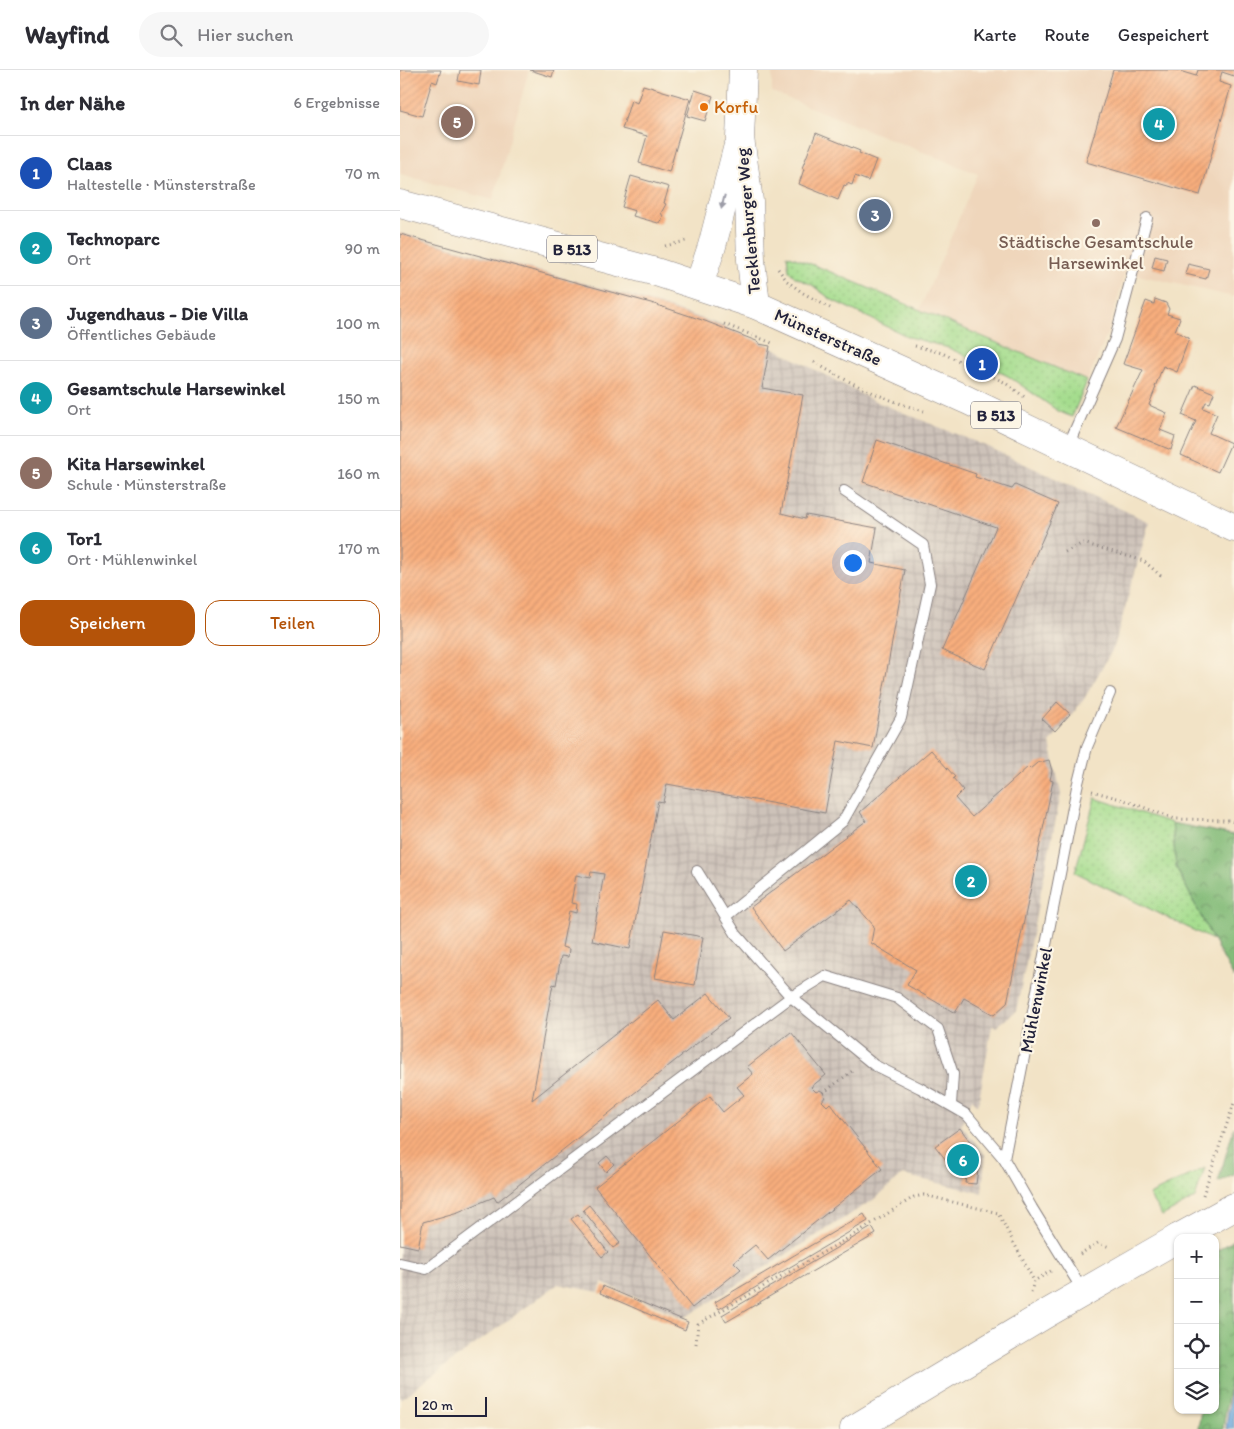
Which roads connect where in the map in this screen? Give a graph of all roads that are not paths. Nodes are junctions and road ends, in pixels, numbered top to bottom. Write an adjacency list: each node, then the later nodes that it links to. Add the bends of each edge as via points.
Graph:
1 (743, 70): 2 (main road, Tecklenburger Weg)
2 (740, 138): 5 (main road, Tecklenburger Weg, one-way to 5); 6 (main road, Tecklenburger Weg, via 749,201)
3 (400, 204): 5 (main road, Münsterstraße / B 513)
4 (1147, 218): 7 (lane, via 1115,339)
5 (699, 285): 6 (main road, Münsterstraße / B 513)
6 (756, 305): 7 (main road, Münsterstraße / B 513)
7 (1066, 449): 9 (main road, Münsterstraße / B 513)
8 (844, 491): 12 (lane, via 924,545 930,584 901,718 843,821)
9 (1234, 528)
10 (1110, 692): 15 (lane, Mühlenwinkel, via 1087,747 1077,786)
11 (697, 871): 12 (lane)
12 (726, 916): 13 (lane, via 736,934)
13 (791, 997): 14 (lane, via 874,1065); 14 (lane, via 826,976 897,998 938,1029 953,1074); 19 (lane, via 426,1269)
14 (951, 1105): 15 (lane, via 967,1115)
15 (1004, 1159): 20 (lane)
16 (1218, 1206): 17 (main road)
17 (1183, 1234)
18 (1174, 1240): 20 (main road)
19 (400, 1263)
20 (1083, 1292): 21 (main road)
21 (854, 1429)

